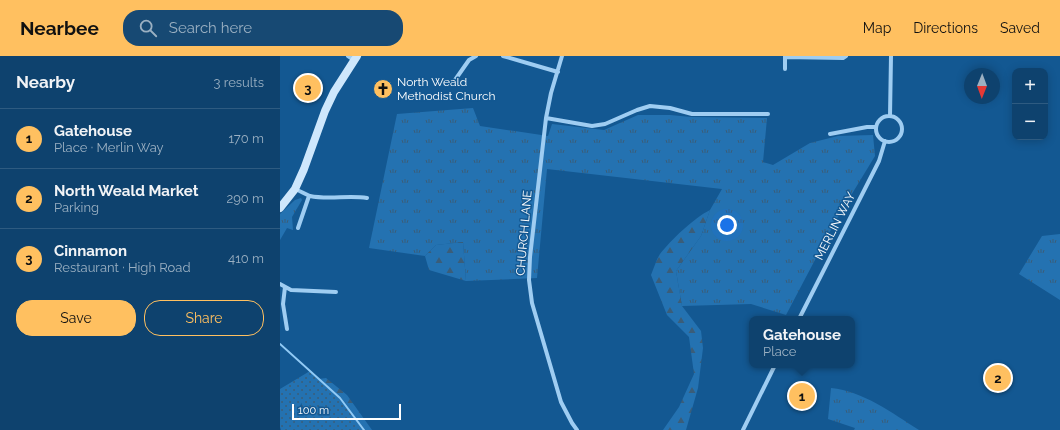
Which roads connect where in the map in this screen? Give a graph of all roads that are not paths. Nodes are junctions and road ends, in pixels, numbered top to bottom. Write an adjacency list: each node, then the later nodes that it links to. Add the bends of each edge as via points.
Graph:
1 (476, 56): 10 (street, via 469,60)
2 (503, 56): 9 (street)
3 (562, 56): 9 (street, CHURCH LANE)
4 (785, 56): 5 (street); 8 (street)
5 (846, 56)
6 (891, 56): 12 (street)
7 (353, 57): 17 (main road, via 325,111)
8 (784, 69)
9 (558, 72): 13 (street, CHURCH LANE)
10 (455, 80)
11 (768, 114): 13 (street, via 692,114 650,106 605,124 592,126)
12 (890, 116): 14 (street, via 879,120); 16 (street, via 900,122 902,129 896,140)
13 (546, 118): 28 (street, CHURCH LANE, via 529,280 532,303 561,402)
14 (876, 128): 15 (street, via 867,127); 16 (street, via 877,134)
15 (830, 134)
16 (885, 141): 25 (street, MERLIN WAY, via 879,161)
17 (295, 189): 18 (street); 20 (main road)
18 (309, 196): 19 (street); 21 (street)
19 (367, 198)
20 (280, 208)
21 (298, 228)
22 (280, 284): 23 (street)
23 (285, 287): 24 (street, via 291,290); 26 (street, via 283,304)
24 (336, 292)
25 (801, 316)
26 (287, 329)
27 (775, 368): 29 (street)
28 (577, 430)
29 (744, 430)

